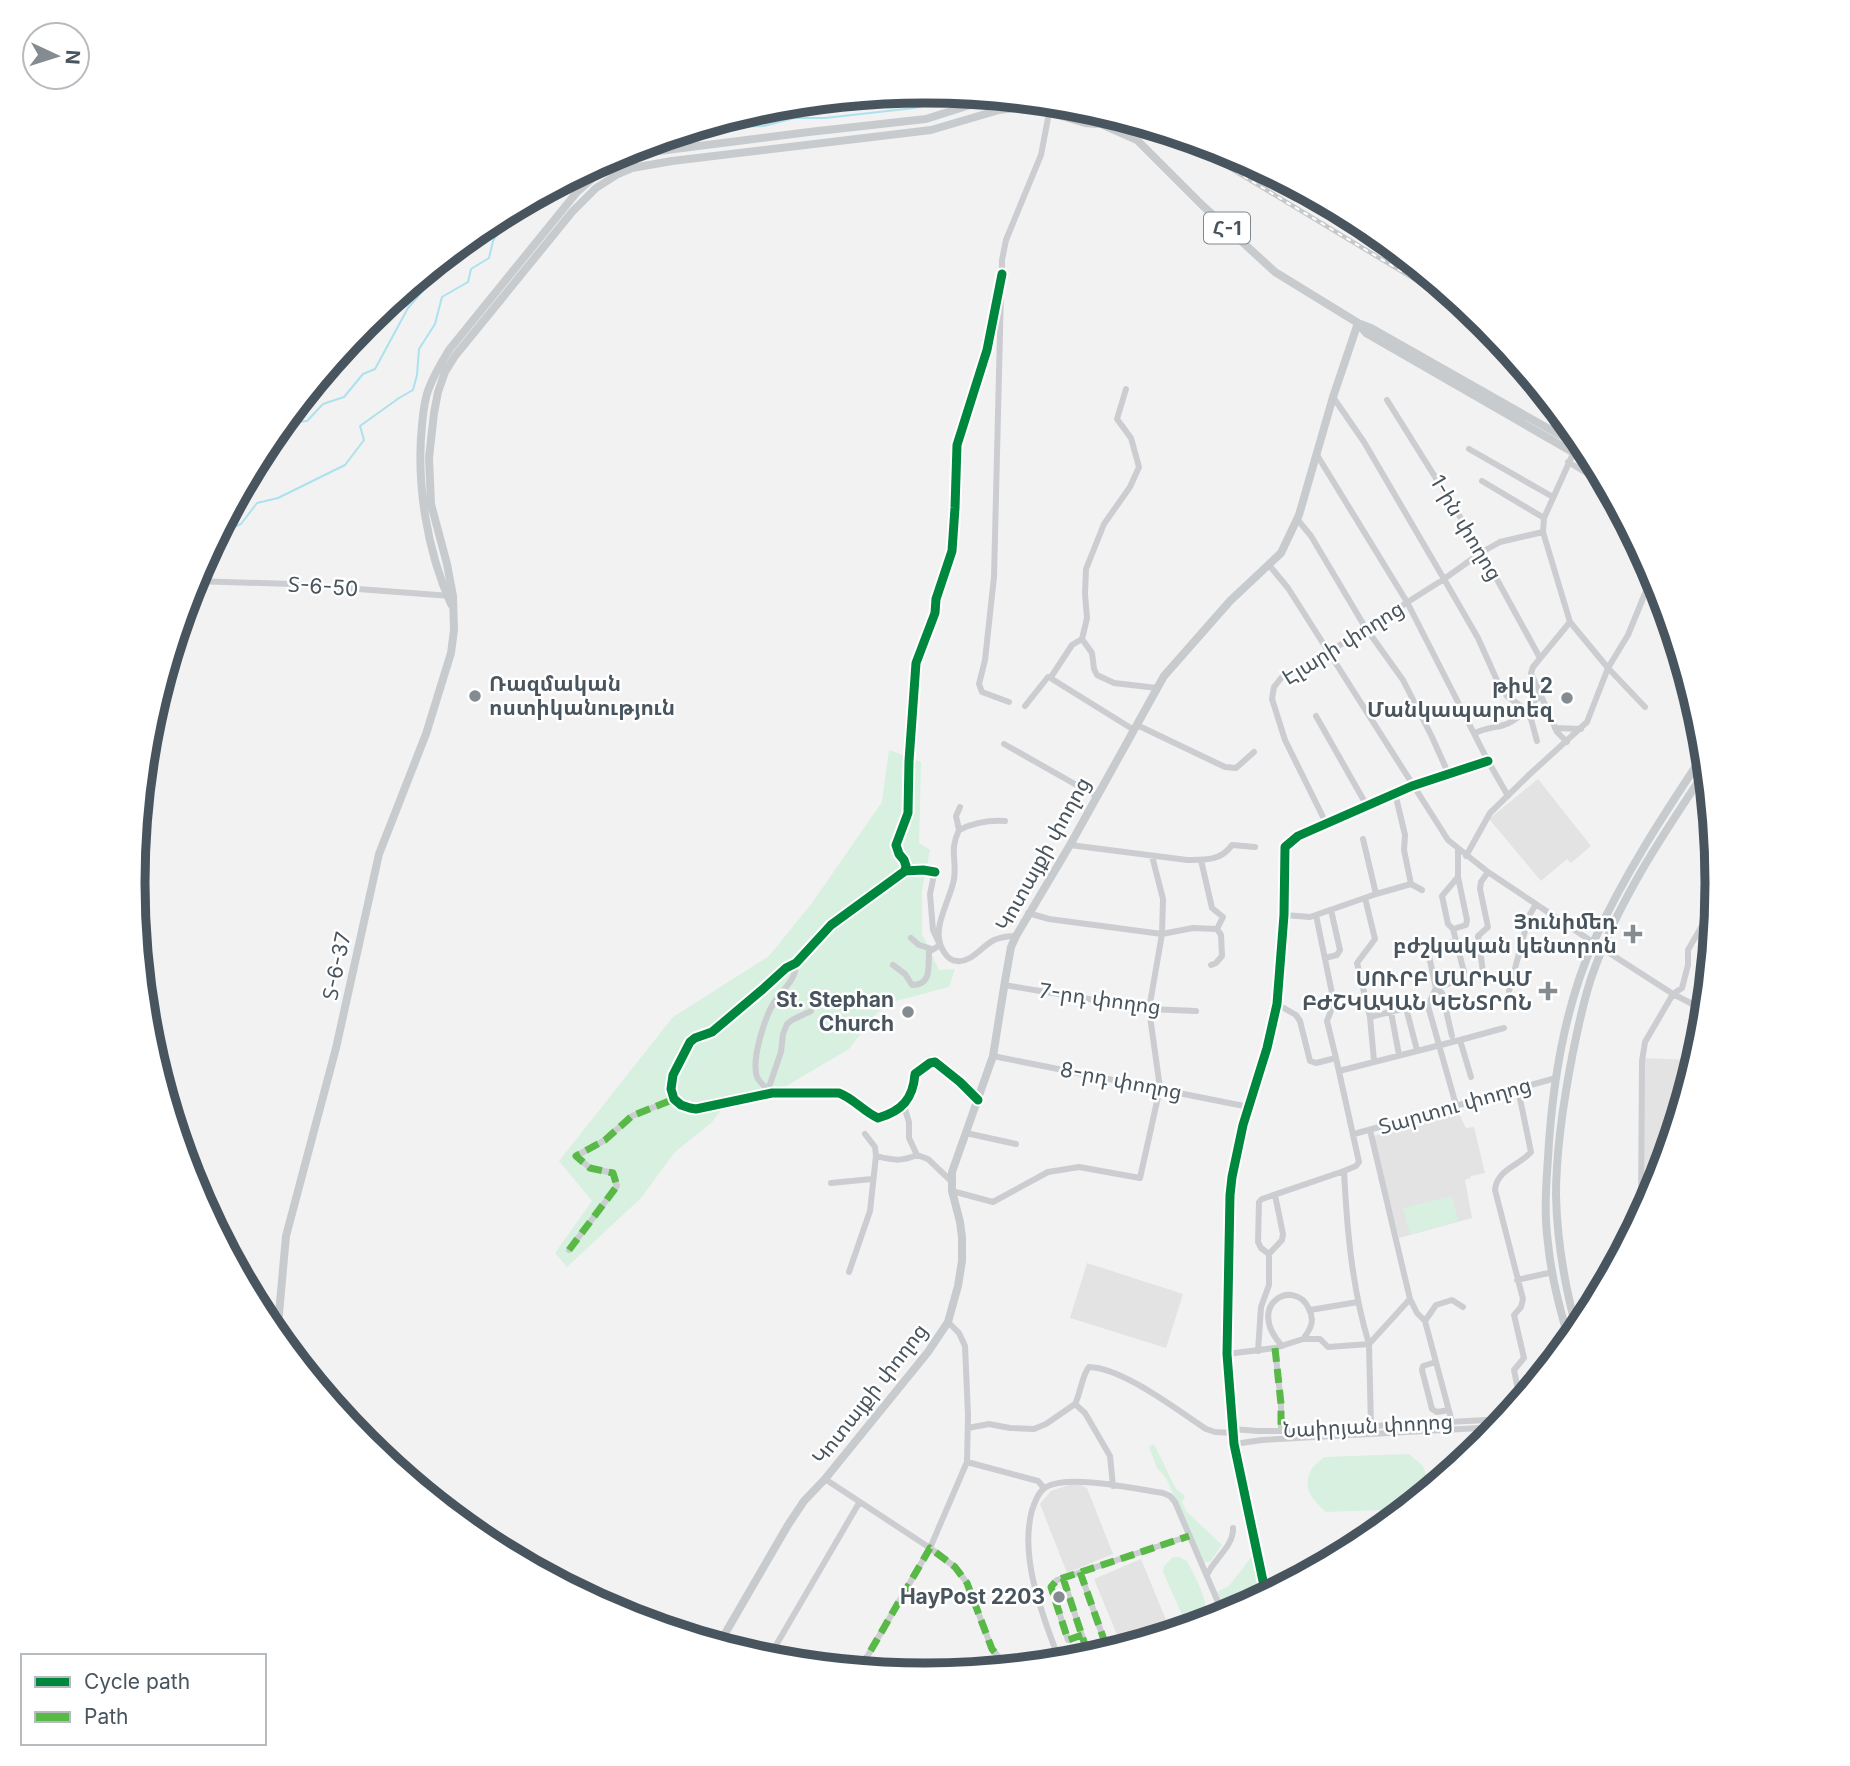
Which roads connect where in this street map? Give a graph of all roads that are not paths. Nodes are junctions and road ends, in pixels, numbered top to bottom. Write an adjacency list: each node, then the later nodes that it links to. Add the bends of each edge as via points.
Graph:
1 (971, 105): 7 (main road, Տ-6-37, via 926,119)
2 (1009, 108): 9 (main road, Տ-6-37, via 931,130)
3 (1049, 113): 11 (street, via 1041,155 1006,240)
4 (1053, 114): 5 (main road, Հ-1)
5 (1102, 124)
6 (1104, 124): 13 (main road, Հ-1, via 1137,140 1275,272)
7 (670, 149): 8 (main road, Տ-6-37); 9 (main road)
8 (659, 151)
9 (672, 161): 12 (main road, Տ-6-37, via 632,168 596,188)
10 (592, 179): 12 (main road, Տ-6-37)
11 (1002, 274): 44 (street, via 995,577 979,684 982,692); 77 (street, via 986,349 957,444 952,551 916,663 908,813 897,845)
12 (488, 307): 33 (main road, Տ-6-37, via 438,367 422,421 419,457 431,544)
13 (1358, 323): 15 (main road, Կոտայքի փողոց); 17 (main road, Հ-1)
14 (1126, 389): 37 (street, via 1117,419 1131,438 1139,467 1104,524 1086,569 1087,618)
15 (1333, 397): 20 (main road, Կոտայքի փողոց); 30 (street)
16 (1387, 400): 28 (street, 1-ին փողոց)
17 (1569, 445)
18 (1469, 449): 24 (street)
19 (1574, 451): 21 (street)
20 (1317, 455): 26 (main road, Կոտայքի փողոց); 34 (street)
21 (1568, 462): 22 (street); 24 (street)
22 (1588, 474)
23 (1482, 481): 25 (street)
24 (1553, 498): 25 (street)
25 (1544, 518): 27 (street)
26 (1297, 519): 29 (main road, Կոտայքի փողոց, via 1281,553); 36 (street)
27 (1543, 532): 28 (street, Էլարի փողոց, via 1500,542); 35 (street)
28 (1482, 552): 30 (street, Էլարի փողոց); 39 (street, 1-ին փողոց)
29 (1269, 565): 38 (street); 42 (main road, Կոտայքի փողոց, via 1230,601)
30 (1444, 579): 34 (street, Էլարի փողոց); 47 (street, via 1500,687)
31 (207, 581): 33 (street, Տ-6-50 / Տ-6-50)
32 (1646, 589): 40 (street, via 1628,635)
33 (450, 596): 160 (main road, Տ-6-37 / Տ-6-37, via 452,653 379,855 337,1048 286,1236)
34 (1407, 602): 36 (street, Էլարի փողոց); 52 (street)
35 (1570, 622): 39 (street); 40 (street)
36 (1365, 627): 38 (street, Էլարի փողոց); 59 (street, via 1403,680)
37 (1082, 639): 41 (street, via 1072,645); 42 (street, via 1092,653 1097,675)
38 (1329, 652): 61 (street); 68 (street, Էլարի փողոց, via 1282,677 1273,687 1272,699 1285,740)
39 (1539, 658): 43 (street, via 1531,673)
40 (1608, 668): 46 (street); 51 (street)
41 (1051, 677): 45 (street); 49 (street)
42 (1157, 688): 49 (main road, Կոտայքի փողոց)
43 (1540, 695): 47 (street); 50 (street)
44 (1009, 702)
45 (1025, 706)
46 (1645, 707)
47 (1526, 710): 52 (street, via 1504,725); 53 (street)
48 (1316, 716): 65 (street)
49 (1135, 727): 56 (street, via 1225,767 1236,768); 63 (main road, Կոտայքի փողոց)
50 (1555, 728): 51 (street); 54 (street)
51 (1581, 729): 54 (street)
52 (1475, 733): 57 (street)
53 (1536, 741)
54 (1567, 741): 64 (street)
55 (1004, 744): 63 (street)
56 (1254, 752)
57 (1488, 761): 59 (street); 64 (street)
58 (1696, 767): 96 (main road)
59 (1449, 775): 61 (street)
60 (1698, 782): 98 (main road, via 1629,894)
61 (1412, 786): 62 (street); 73 (street, via 1440,831)
62 (1395, 793): 65 (street); 80 (street)
63 (1096, 796): 71 (main road, Կոտայքի փողոց)
64 (1508, 796): 75 (street, via 1490,813)
65 (1367, 806): 68 (street)
66 (960, 807): 69 (street, via 956,816)
67 (1004, 821): 69 (street)
68 (1326, 823): 87 (street, via 1285,847)
69 (959, 830): 97 (street)
70 (1363, 839): 82 (street)
71 (1070, 845): 74 (street); 86 (main road, Կոտայքի փողոց)
72 (1255, 847): 76 (street, via 1232,845 1222,856)
73 (1458, 850): 75 (street); 79 (street)
74 (1152, 856): 76 (street); 92 (street, via 1163,899)
75 (1466, 856): 78 (street)
76 (1201, 860): 90 (street, via 1212,908 1223,917)
77 (905, 872): 97 (street, via 935,870 930,894 933,930); 101 (street, via 831,925)
78 (1488, 872): 84 (street); 104 (street, via 1480,885 1488,927 1478,936)
79 (1458, 877): 91 (street, via 1442,896); 91 (street, via 1467,920 1466,925)
80 (1411, 884): 81 (street); 82 (street)
81 (1422, 890)
82 (1376, 894): 83 (street)
83 (1365, 898): 85 (street); 115 (street, via 1375,939 1357,963)
84 (1536, 904): 96 (street); 107 (street)
85 (1331, 910): 88 (street); 100 (street, via 1340,950)
86 (1028, 913): 92 (street); 93 (main road, Կոտայքի փողոց)
87 (1284, 915): 88 (street); 109 (street)
88 (1316, 915): 100 (street)
89 (1703, 923): 108 (street, via 1688,950 1682,988)
90 (1217, 929): 92 (street); 103 (street, via 1222,956)
91 (1453, 929): 95 (street)
92 (1162, 934): 111 (street)
93 (1016, 936): 97 (street, via 994,940 966,960 948,959); 105 (main road, Կոտայքի փողոց)
94 (911, 938): 99 (street)
95 (1456, 941): 106 (street, via 1431,948); 106 (street, via 1463,979)
96 (1593, 942): 98 (street); 127 (main road)
97 (940, 945): 99 (street)
98 (1602, 948): 108 (street); 159 (main road, via 1580,1017 1560,1136 1556,1194 1560,1251)
99 (932, 949): 102 (street, via 928,974 920,985 912,985)
100 (1325, 958): 123 (street, via 1334,1003 1327,1021)
101 (796, 963): 130 (street, via 794,976 763,1025 756,1075); 131 (street, via 712,1032 690,1042 673,1075)
102 (893, 965)
103 (1211, 965)
104 (1483, 972)
105 (1004, 985): 111 (street, 7-րդ փողոց); 122 (main road, Կոտայքի փողոց)
106 (1436, 988): 117 (street, via 1442,993); 119 (street, via 1428,1006)
107 (1509, 991)
108 (1673, 994): 110 (street); 147 (street, via 1645,1042)
109 (1277, 1004): 123 (street, via 1300,1021 1310,1061); 135 (street)
110 (1695, 1005)
111 (1149, 1009): 113 (street, 7-րդ փողոց); 128 (street)
112 (811, 1011): 130 (street, via 787,1024)
113 (1196, 1011)
114 (1391, 1012): 115 (street); 120 (street, via 1406,1007); 121 (street)
115 (1370, 1017): 124 (street)
116 (1504, 1028): 118 (street)
117 (1452, 1036)
118 (1460, 1040): 119 (street); 126 (street)
119 (1439, 1044): 120 (street); 133 (street)
120 (1417, 1050): 121 (street)
121 (1399, 1055): 124 (street)
122 (993, 1056): 128 (street, 8-րդ փողոց); 132 (main road, Կոտայքի փողոց)
123 (1336, 1058): 125 (street)
124 (1374, 1061): 125 (street)
125 (1339, 1071): 139 (street)
126 (1471, 1077)
127 (1556, 1078): 129 (street, Տարտու փողոց); 153 (main road, via 1545,1194)
128 (1160, 1088): 135 (street, 8-րդ փողոց); 148 (street, via 1140,1178 1079,1167 1048,1172 993,1202)
129 (1518, 1089): 133 (street, Տարտու փողոց); 154 (street, via 1531,1152 1500,1177 1495,1190)
130 (770, 1092): 131 (street, via 696,1109); 134 (street, via 839,1093 878,1118)
131 (674, 1099): 150 (street, via 632,1116 605,1140 576,1156 590,1168 613,1173 617,1186)
132 (978, 1100): 134 (street, via 935,1062 915,1074); 137 (main road, Կոտայքի փողոց)
133 (1456, 1105): 136 (street, Տարտու փողոց)
134 (904, 1106): 141 (street)
135 (1249, 1107): 168 (street, via 1230,1195)
136 (1370, 1130): 139 (street, Տարտու փողոց); 155 (street)
137 (966, 1133): 140 (street); 145 (main road, Կոտայքի փողոց)
138 (865, 1134): 142 (street)
139 (1354, 1134): 143 (street, via 1359,1165)
140 (1016, 1144)
141 (917, 1155): 142 (street, via 897,1161); 145 (street, via 928,1159)
142 (876, 1156): 144 (street)
143 (1344, 1171): 149 (street); 156 (street)
144 (872, 1179): 146 (street); 152 (street, via 870,1211)
145 (951, 1181): 148 (main road, Կոտայքի փողոց)
146 (831, 1182)
147 (1641, 1190)
148 (952, 1191): 162 (main road, Կոտայքի փողոց, via 960,1222 962,1261)
149 (1275, 1195): 151 (street, via 1283,1234); 151 (street, via 1262,1199 1258,1206 1258,1242)
150 (569, 1250)
151 (1269, 1254): 167 (street)
152 (849, 1272)
153 (1553, 1272): 154 (street); 163 (main road)
154 (1517, 1280): 170 (street, via 1523,1299 1514,1315 1524,1358 1514,1370)
155 (1410, 1300): 161 (street); 165 (street)
156 (1358, 1301): 158 (street); 165 (street)
157 (1463, 1307): 161 (street, via 1455,1300 1436,1304)
158 (1310, 1310): 164 (street, via 1312,1325); 166 (street, via 1292,1295 1271,1305 1269,1327)
159 (1573, 1316)
160 (279, 1318)
161 (1425, 1321): 169 (street)
162 (948, 1322): 176 (street, via 965,1346); 182 (main road, Կոտայքի փողոց)
163 (1565, 1327)
164 (1303, 1339): 165 (street, via 1320,1339 1328,1347); 166 (street)
165 (1369, 1345): 175 (street)
166 (1279, 1347): 167 (street); 179 (street)
167 (1258, 1351): 168 (street)
168 (1227, 1354): 178 (street)
169 (1436, 1362): 172 (street); 172 (street, via 1422,1370 1432,1409)
170 (1518, 1389)
171 (1075, 1404): 176 (street, via 1034,1429 989,1424); 178 (street, Նաիրյան փողոց, via 1086,1369 1096,1367 1134,1382 1206,1429); 183 (street, via 1110,1456)
172 (1449, 1410): 174 (street)
173 (1488, 1421): 174 (street, Նաիրյան փողոց)
174 (1451, 1422): 175 (street, Նաիրյան փողոց)
175 (1371, 1426): 179 (street, Նաիրյան փողոց)
176 (968, 1428): 181 (street)
177 (1482, 1428): 180 (street, Նաիրյան փողոց)
178 (1233, 1431): 179 (street, Նաիրյան փողոց); 180 (street)
179 (1281, 1431)
180 (1234, 1444): 192 (street)
181 (967, 1462): 184 (street, via 1038,1481); 188 (street)
182 (825, 1479): 185 (street); 195 (main road, Կոտայքի փողոց, via 788,1525)
183 (1113, 1486): 184 (street, via 1075,1481); 187 (street, via 1168,1494)
184 (1044, 1488): 199 (street, via 1035,1500 1028,1526 1028,1549)
185 (859, 1503): 188 (street); 198 (street)
186 (1233, 1528): 190 (street, via 1231,1540)
187 (1189, 1536): 189 (street); 190 (street)
188 (930, 1548): 200 (street, via 967,1583 992,1650); 201 (street)
189 (1080, 1572): 191 (street); 196 (street)
190 (1207, 1575): 193 (street)
191 (1063, 1578): 194 (street); 194 (street, via 1051,1587 1068,1640)
192 (1264, 1585)
193 (1219, 1604)
194 (1082, 1635): 197 (street)
195 (724, 1636)
196 (1105, 1641)
197 (1085, 1646)
198 (774, 1648)
199 (1056, 1651)
200 (1000, 1659)
201 (865, 1660)

